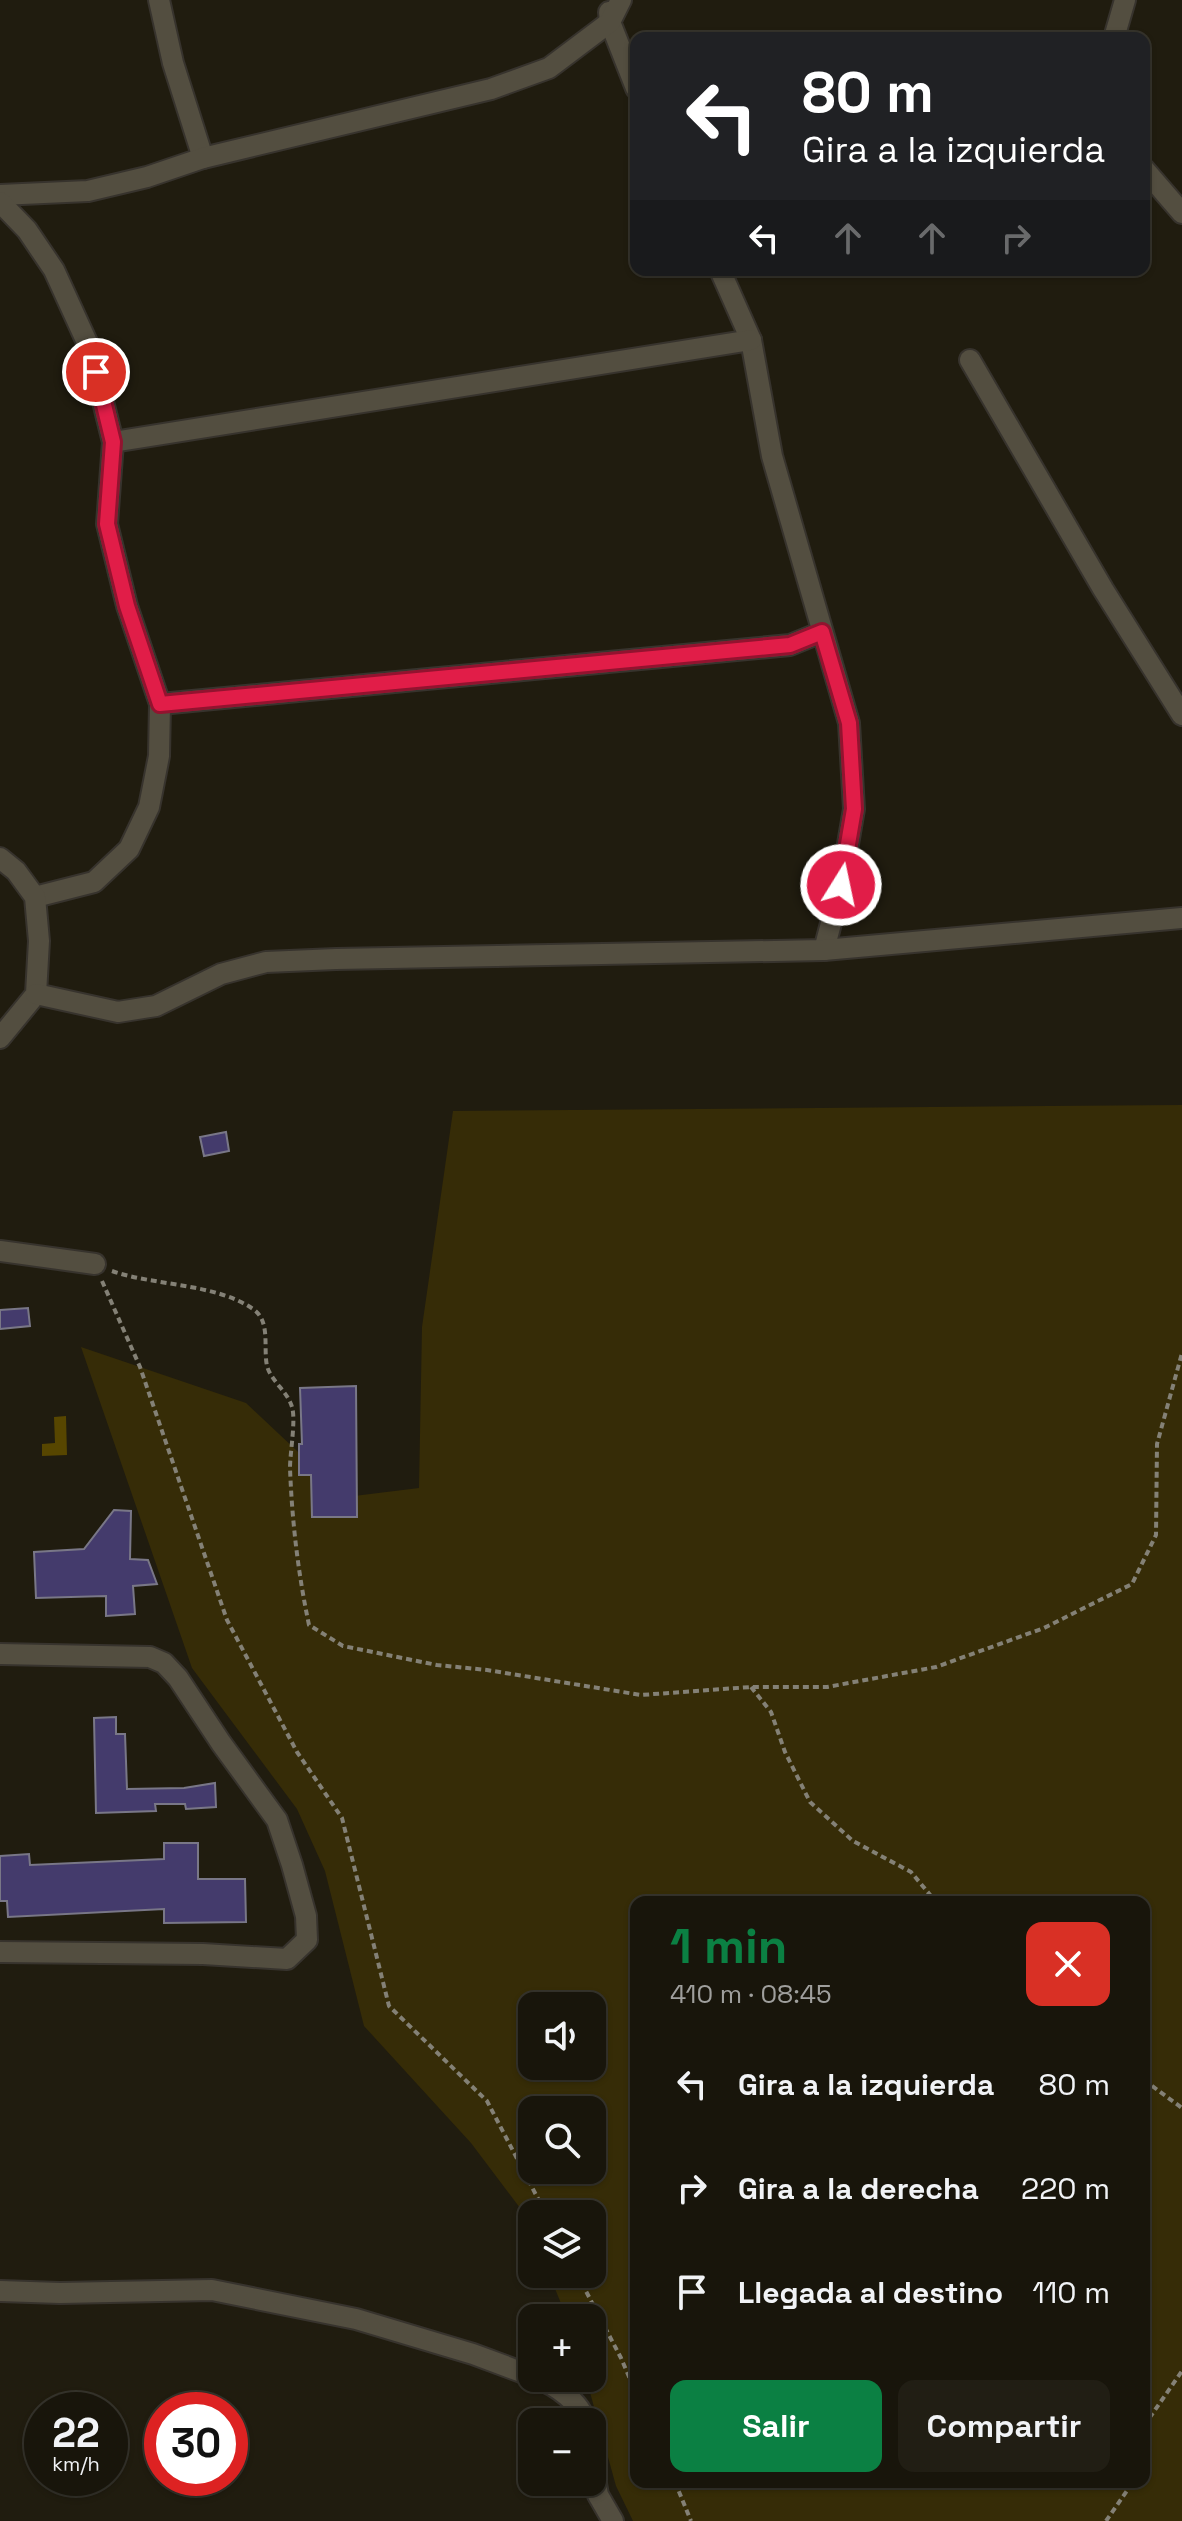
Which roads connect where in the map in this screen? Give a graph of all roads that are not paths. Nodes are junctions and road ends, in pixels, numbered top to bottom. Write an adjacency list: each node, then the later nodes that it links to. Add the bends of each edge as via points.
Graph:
1 (159, 0): 8 (street)
2 (608, 0): 5 (street)
3 (621, 0): 5 (street)
4 (1125, 0): 6 (street)
5 (610, 22): 7 (street); 8 (street, via 549,68 491,89)
6 (1116, 32)
7 (630, 73)
8 (203, 158): 10 (street, via 88,191)
9 (1150, 176): 12 (street)
10 (0, 195)
11 (0, 202): 16 (street, via 54,270 90,349)
12 (1182, 213)
13 (723, 276): 14 (street)
14 (751, 340): 16 (street); 17 (street, via 772,456)
15 (970, 360): 19 (street)
16 (113, 442): 18 (street, via 107,524)
17 (822, 632): 18 (street, via 790,645); 23 (street, via 849,723 854,809)
18 (160, 704): 21 (street, via 159,756 149,807 129,849 94,882)
19 (1182, 715)
20 (0, 858): 21 (street)
21 (35, 897): 24 (street)
22 (1182, 918): 23 (street)
23 (824, 950): 24 (street, via 266,962 221,974 156,1006 118,1012)
24 (36, 994): 25 (street)
25 (0, 1038)
26 (0, 1251): 27 (street)
27 (95, 1264)
28 (0, 1654): 29 (street, via 150,1657 164,1663 277,1820 306,1916 307,1940 287,1959)
29 (0, 1952)
30 (0, 2291): 31 (street, via 212,2290 356,2319)
31 (518, 2371)
32 (561, 2392): 33 (street)
33 (578, 2408)
34 (599, 2496): 35 (street)
35 (613, 2521)

